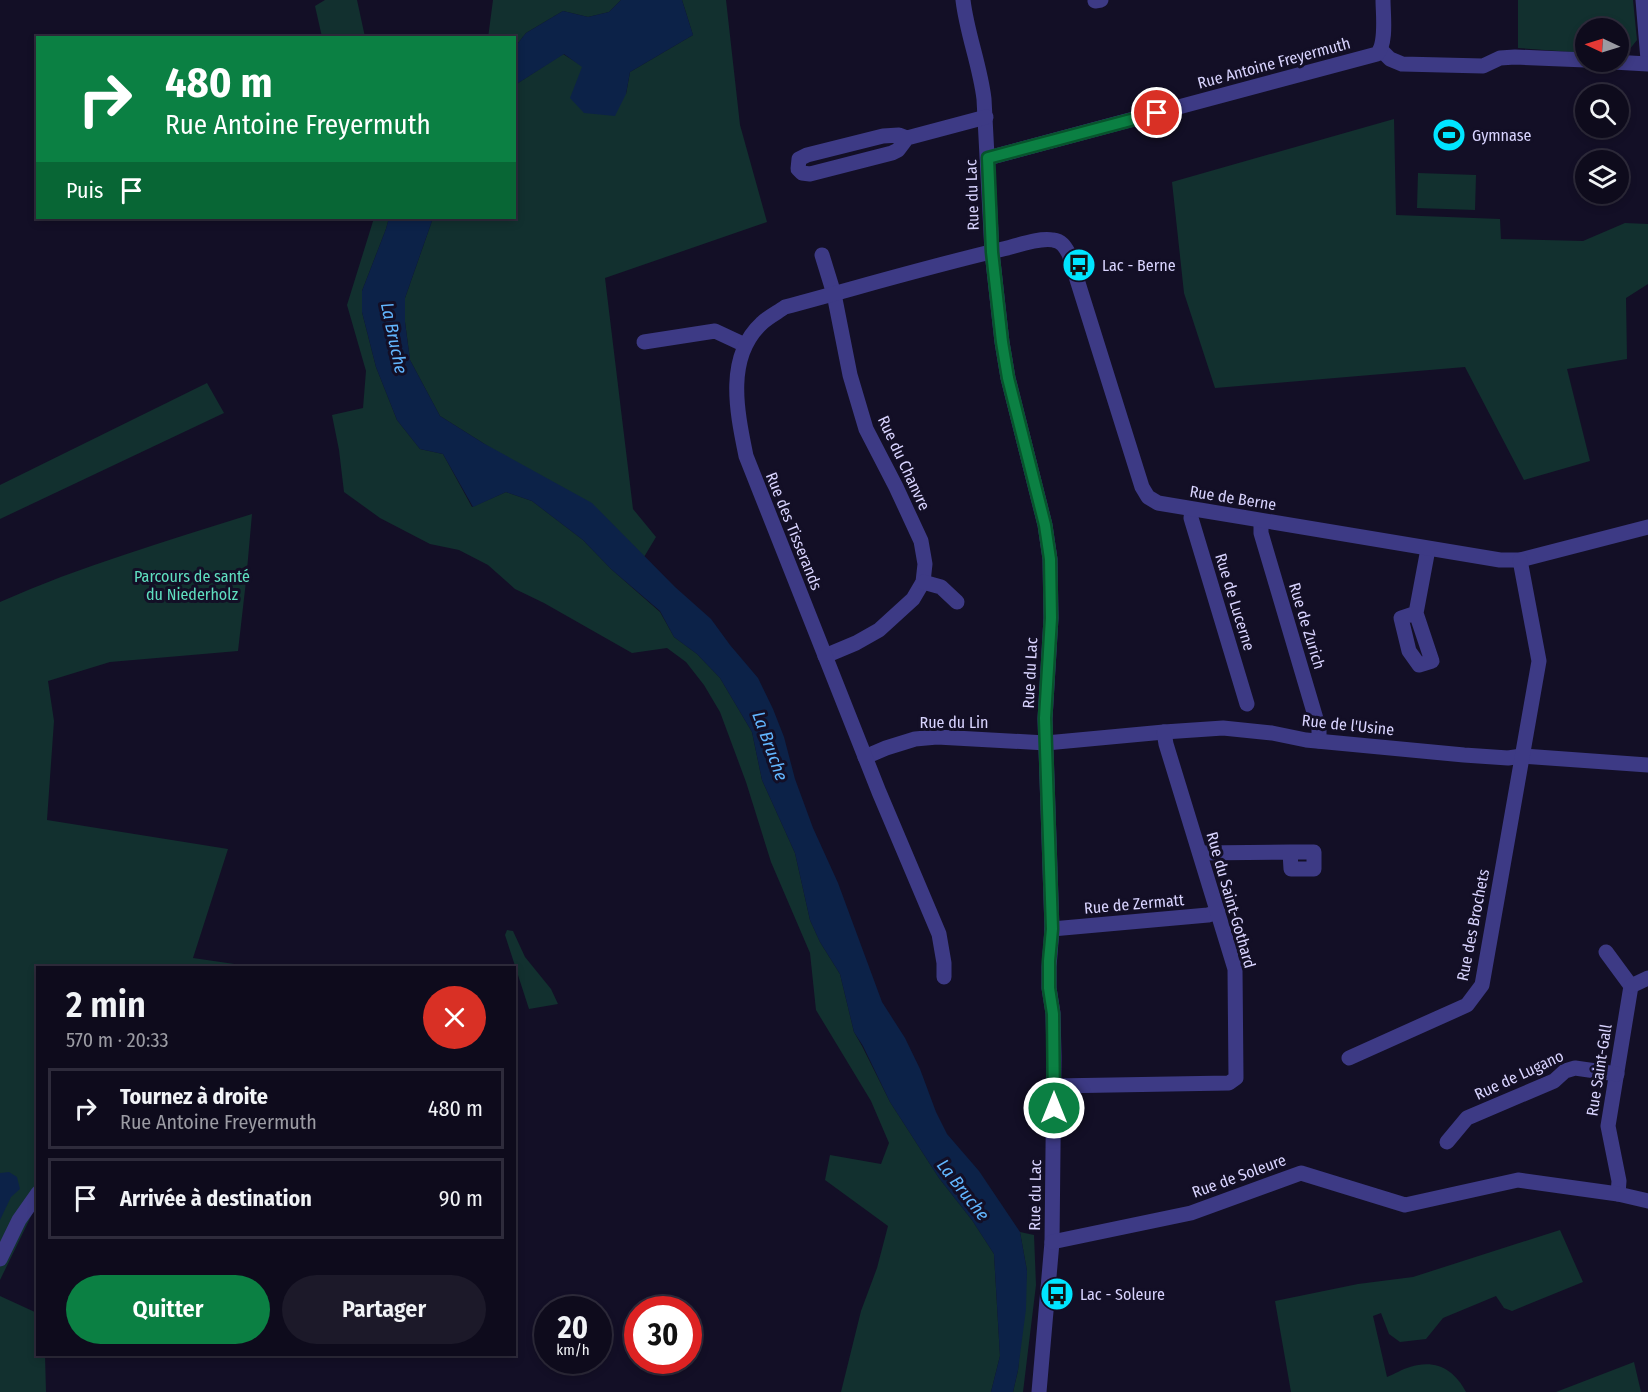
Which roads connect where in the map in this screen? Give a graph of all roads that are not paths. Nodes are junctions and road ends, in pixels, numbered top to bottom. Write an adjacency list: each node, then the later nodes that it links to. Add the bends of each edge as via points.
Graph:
1 (963, 0): 9 (street, Rue du Lac, via 982,79)
2 (1383, 0): 4 (street)
3 (1643, 0): 6 (street)
4 (1381, 50): 5 (street, via 1402,64 1483,66 1500,58); 11 (street, Rue Antoine Freyermuth)
5 (1575, 60)
6 (1648, 60)
7 (1629, 63): 8 (street)
8 (1648, 64)
9 (986, 117): 10 (street); 11 (street, Rue du Lac)
10 (907, 138): 10 (street, via 892,153 810,174 798,169 799,159 807,155 883,136)
11 (988, 158): 12 (street, Rue du Lac)
12 (992, 252): 14 (street, Rue des Tisserands); 17 (street, Rue de Berne, via 1047,239 1065,246 1142,487 1158,503); 29 (street, Rue du Lac, via 1008,378 1049,552)
13 (822, 255): 14 (street, Rue du Chanvre)
14 (834, 294): 16 (street, Rue des Tisserands, via 785,307 762,322); 22 (street, Rue du Chanvre, via 850,375 866,429 921,541)
15 (644, 342): 16 (street, via 715,330)
16 (745, 345): 25 (street, Rue des Tisserands, via 737,373 736,396 746,456)
17 (1192, 510): 18 (street, Rue de Berne); 26 (street, Rue de Lucerne, via 1191,518)
18 (1261, 521): 20 (street, Rue de Berne); 28 (street, Rue de Zurich, via 1261,533 1319,729)
19 (1648, 527): 21 (street, Rue de Berne)
20 (1428, 549): 21 (street, Rue de Berne); 24 (street)
21 (1520, 560): 30 (street, Rue des Brochets, via 1539,661)
22 (923, 582): 23 (street, via 942,586); 25 (street, via 914,599 879,630)
23 (957, 602)
24 (1416, 613)
25 (825, 656): 31 (street, Rue des Tisserands)
26 (1247, 704)
27 (1164, 732): 28 (street, Rue de l'Usine, via 1223,728); 29 (street, Rue de l'Usine); 34 (street, Rue du Saint-Gothard)
28 (1319, 741): 30 (street, Rue de l'Usine, via 1464,755)
29 (1046, 743): 31 (street, Rue du Lin, via 937,736 915,739); 36 (street, Rue du Lac)
30 (1522, 756): 32 (street, Rue de l'Usine); 41 (street, Rue des Brochets, via 1482,985 1467,1005)
31 (865, 758): 38 (street, Rue des Tisserands, via 939,934)
32 (1648, 765)
33 (1290, 852): 34 (street)
34 (1200, 853): 35 (street, Rue du Saint-Gothard)
35 (1218, 912): 36 (street, Rue de Zermatt); 43 (street, Rue du Saint-Gothard, via 1235,969 1236,1078 1229,1083)
36 (1052, 929): 43 (street, Rue du Lac, via 1049,988)
37 (1606, 952): 40 (street)
38 (944, 977)
39 (1648, 978): 40 (street)
40 (1631, 986): 42 (street, Rue Saint-Gall)
41 (1348, 1058)
42 (1617, 1074): 44 (street, Rue de Lugano, via 1575,1068 1565,1071 1554,1081 1467,1118); 45 (street, Rue Saint-Gall, via 1608,1126)
43 (1054, 1086): 48 (street, Rue du Lac)
44 (1448, 1142)
45 (1618, 1194): 47 (street, Rue de Soleure); 48 (street, Rue de Soleure, via 1518,1180 1406,1205 1301,1173 1191,1213)
46 (36, 1196): 49 (street)
47 (1648, 1201)
48 (1052, 1242): 50 (street, Rue du Lac)
49 (0, 1259)
50 (1038, 1392)

